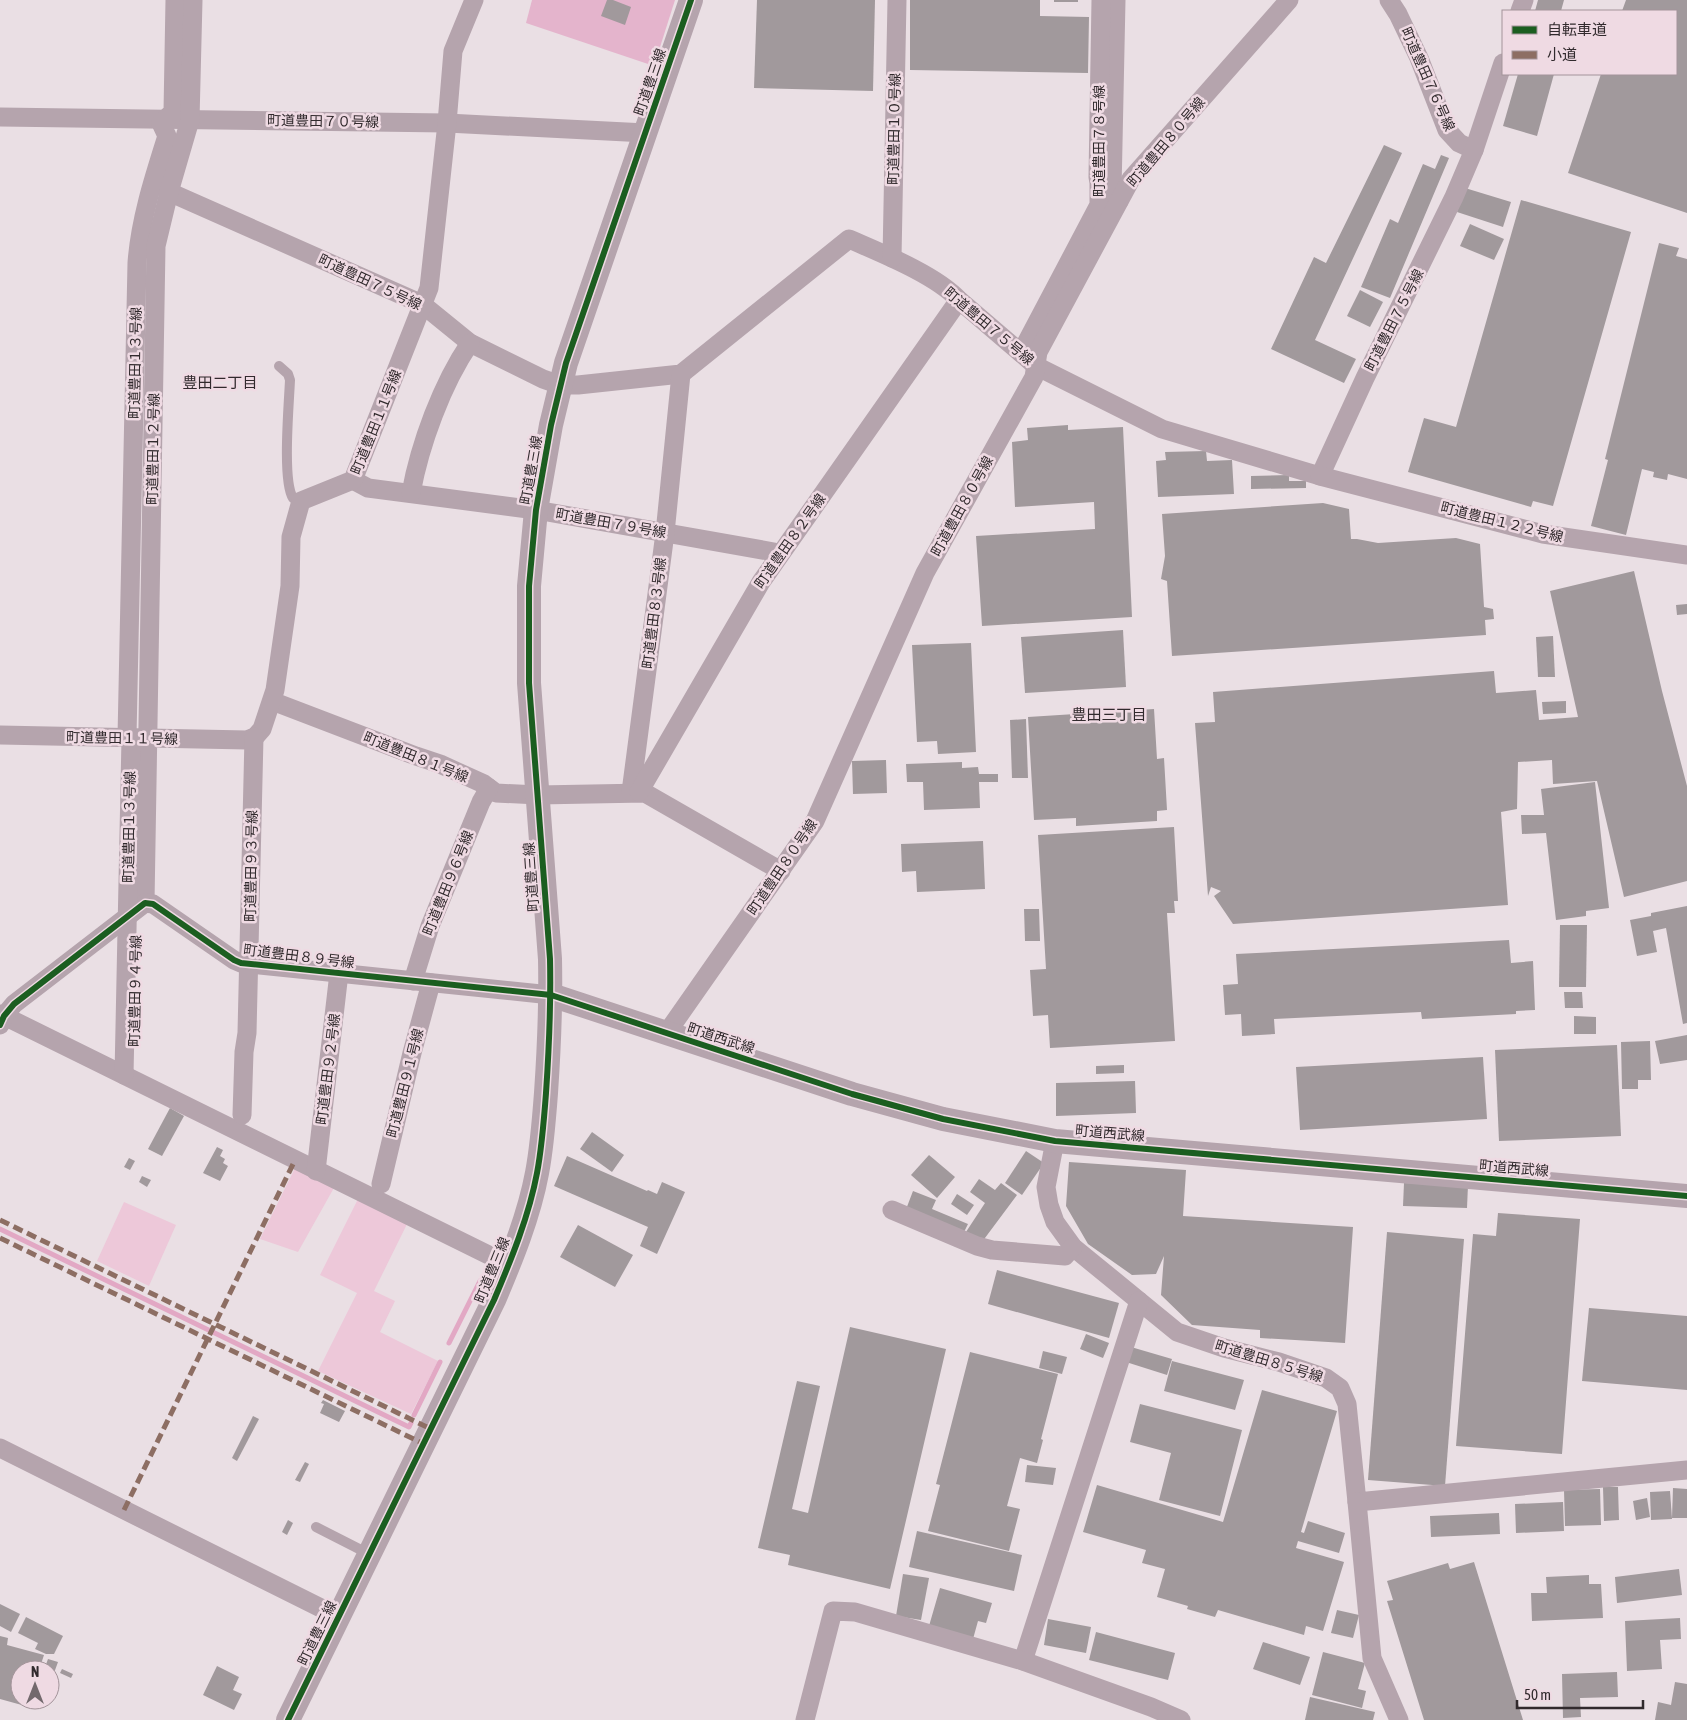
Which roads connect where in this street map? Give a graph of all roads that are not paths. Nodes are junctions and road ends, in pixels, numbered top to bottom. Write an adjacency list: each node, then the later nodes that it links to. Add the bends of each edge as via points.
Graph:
1 (175, 0): 12 (street, 町道豊田１３号線, via 173,112)
2 (193, 0): 13 (street, 町道豊田１２号線)
3 (474, 0): 14 (street, 町道豊田１１号線, via 453,51)
4 (691, 0): 15 (street, 町道豊三線)
5 (897, 0): 19 (street, 町道豊田１０号線)
6 (1101, 0): 23 (street, 町道豊田７８号線, via 1099,205)
7 (1116, 0): 18 (street, via 1112,191)
8 (1289, 0): 18 (street, 町道豊田８０号線, via 1131,179)
9 (1389, 0): 16 (street, 町道豊田７６号線, via 1419,58 1447,130 1459,143)
10 (1502, 66): 16 (street, 町道豊田７５号線)
11 (0, 117): 12 (street, 町道豊田７０号線)
12 (166, 118): 13 (street, 町道豊田７０号線); 39 (street, 町道豊田１３号線, via 161,123 167,136 140,236 137,263)
13 (190, 120): 14 (street, 町道豊田７０号線); 17 (street, 町道豊田１２号線)
14 (447, 123): 15 (street, 町道豊田７０号線); 21 (street, 町道豊田１１号線, via 429,288)
15 (646, 133): 27 (street, 町道豊三線)
16 (1474, 150): 28 (street, 町道豊田７５号線, via 1433,243)
17 (169, 192): 21 (street, 町道豊田７５号線); 39 (street, 町道豊田１２号線, via 156,246)
18 (1119, 201): 25 (street, 町道豊田８０号線, via 1038,352)
19 (892, 258): 20 (street, 町道豊田７５号線, via 949,290); 26 (street, 町道豊田７５号線, via 849,239)
20 (959, 300): 23 (street, 町道豊田７５号線); 34 (street, 町道豊田８２号線)
21 (422, 304): 22 (street, 町道豊田７５号線); 29 (street, 町道豊田１１号線)
22 (470, 343): 27 (street, 町道豊田７５号線); 30 (street, via 433,416)
23 (1021, 353): 25 (street, 町道豊田７５号線)
24 (279, 366): 31 (lane, via 290,380 287,446 290,491 293,498)
25 (1036, 366): 28 (street, 町道豊田７５号線, via 1162,429); 43 (street, 町道豊田８０号線, via 1034,377 925,573 822,809)
26 (681, 374): 27 (street, 町道豊田７５号線); 33 (street, 町道豊田８３号線)
27 (560, 385): 32 (street, 町道豊三線)
28 (1320, 476): 35 (street, 町道豊田１２２号線, via 1543,534)
29 (353, 480): 30 (street, 町道豊田７９号線, via 368,488); 31 (street, 町道豊田１１号線)
30 (410, 493): 32 (street, 町道豊田７９号線)
31 (301, 501): 36 (street, via 291,537 290,586)
32 (536, 510): 33 (street, 町道豊田７９号線); 42 (street, 町道豊三線, via 528,640)
33 (665, 533): 34 (street, 町道豊田７９号線); 41 (street, 町道豊田８３号線)
34 (779, 555): 41 (street, 町道豊田８２号線)
35 (1687, 555)
36 (272, 701): 38 (street, via 262,729); 40 (street, 町道豊田８１号線, via 440,764)
37 (0, 735): 39 (street, 町道豊田１１号線)
38 (254, 737): 39 (street, 町道豊田１１号線, via 247,740); 45 (street, 町道豊田９３号線)
39 (135, 738): 44 (street, 町道豊田１２号線)
40 (489, 788): 42 (street, 町道豊田８１号線, via 496,793); 47 (street, 町道豊田９６号線, via 430,926)
41 (635, 792): 42 (street, 町道豊田８１号線); 43 (street, 町道豊田８１号線, via 645,792)
42 (538, 795): 48 (street, 町道豊三線)
43 (781, 871): 50 (street, 町道豊田８０号線)
44 (136, 909): 45 (street, 町道豊田８９号線, via 153,904 234,960); 49 (street); 51 (street, 町道豊田９４号線)
45 (249, 964): 46 (street, 町道豊田８９号線); 52 (street, 町道豊田９３号線)
46 (339, 974): 47 (street, 町道豊田８９号線); 54 (street, 町道豊田９２号線)
47 (422, 982): 48 (street, 町道豊田８９号線); 55 (street, 町道豊田９１号線, via 412,1053)
48 (551, 995): 50 (street, 町道西武線); 59 (street, 町道豊三線, via 537,1175)
49 (3, 1016): 51 (street)
50 (666, 1034): 53 (street, 町道西武線, via 870,1099 943,1119)
51 (129, 1074): 54 (street)
52 (242, 1115)
53 (1055, 1141): 56 (street, 町道西武線); 58 (street, 町道豊田８５号線, via 1046,1187 1049,1205 1055,1222)
54 (316, 1167): 59 (street)
55 (381, 1184)
56 (1687, 1196)
57 (892, 1210): 58 (street, via 992,1250 1065,1256)
58 (1073, 1247): 60 (street, 町道豊田８５号線)
59 (509, 1265): 65 (street, 町道豊三線)
60 (1139, 1301): 63 (street, 町道豊田８５号線, via 1177,1332 1280,1362 1326,1378 1340,1388 1347,1404); 67 (street)
61 (0, 1448): 66 (street)
62 (1687, 1470): 63 (street)
63 (1357, 1502): 71 (street, 町道豊田８５号線, via 1372,1658)
64 (316, 1527): 65 (lane)
65 (369, 1554): 66 (street, 町道豊三線)
66 (338, 1617): 68 (street, 町道豊三線)
67 (1023, 1660): 69 (street, via 855,1612 833,1611); 70 (street)
68 (288, 1720)
69 (806, 1720)
70 (1181, 1720)
71 (1399, 1720)

